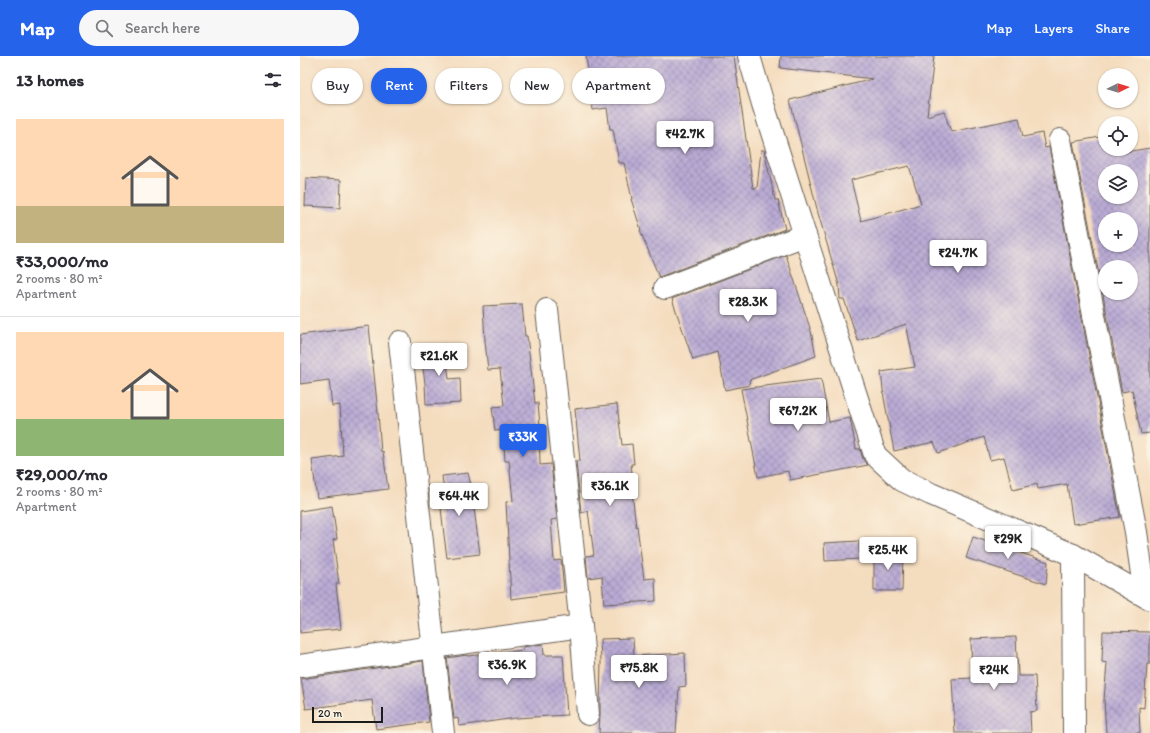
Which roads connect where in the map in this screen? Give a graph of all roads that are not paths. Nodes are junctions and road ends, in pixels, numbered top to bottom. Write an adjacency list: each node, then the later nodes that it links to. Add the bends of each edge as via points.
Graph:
1 (749, 56): 3 (street)
2 (1060, 140): 8 (street)
3 (806, 235): 4 (street); 7 (street, via 875,455 902,480)
4 (665, 288)
5 (547, 310): 9 (street)
6 (400, 342): 10 (street)
7 (1073, 555): 8 (street); 14 (street)
8 (1148, 597)
9 (581, 626): 10 (street); 12 (street)
10 (434, 647): 11 (street); 13 (street)
11 (300, 666)
12 (588, 714)
13 (444, 733)
14 (1074, 733)

